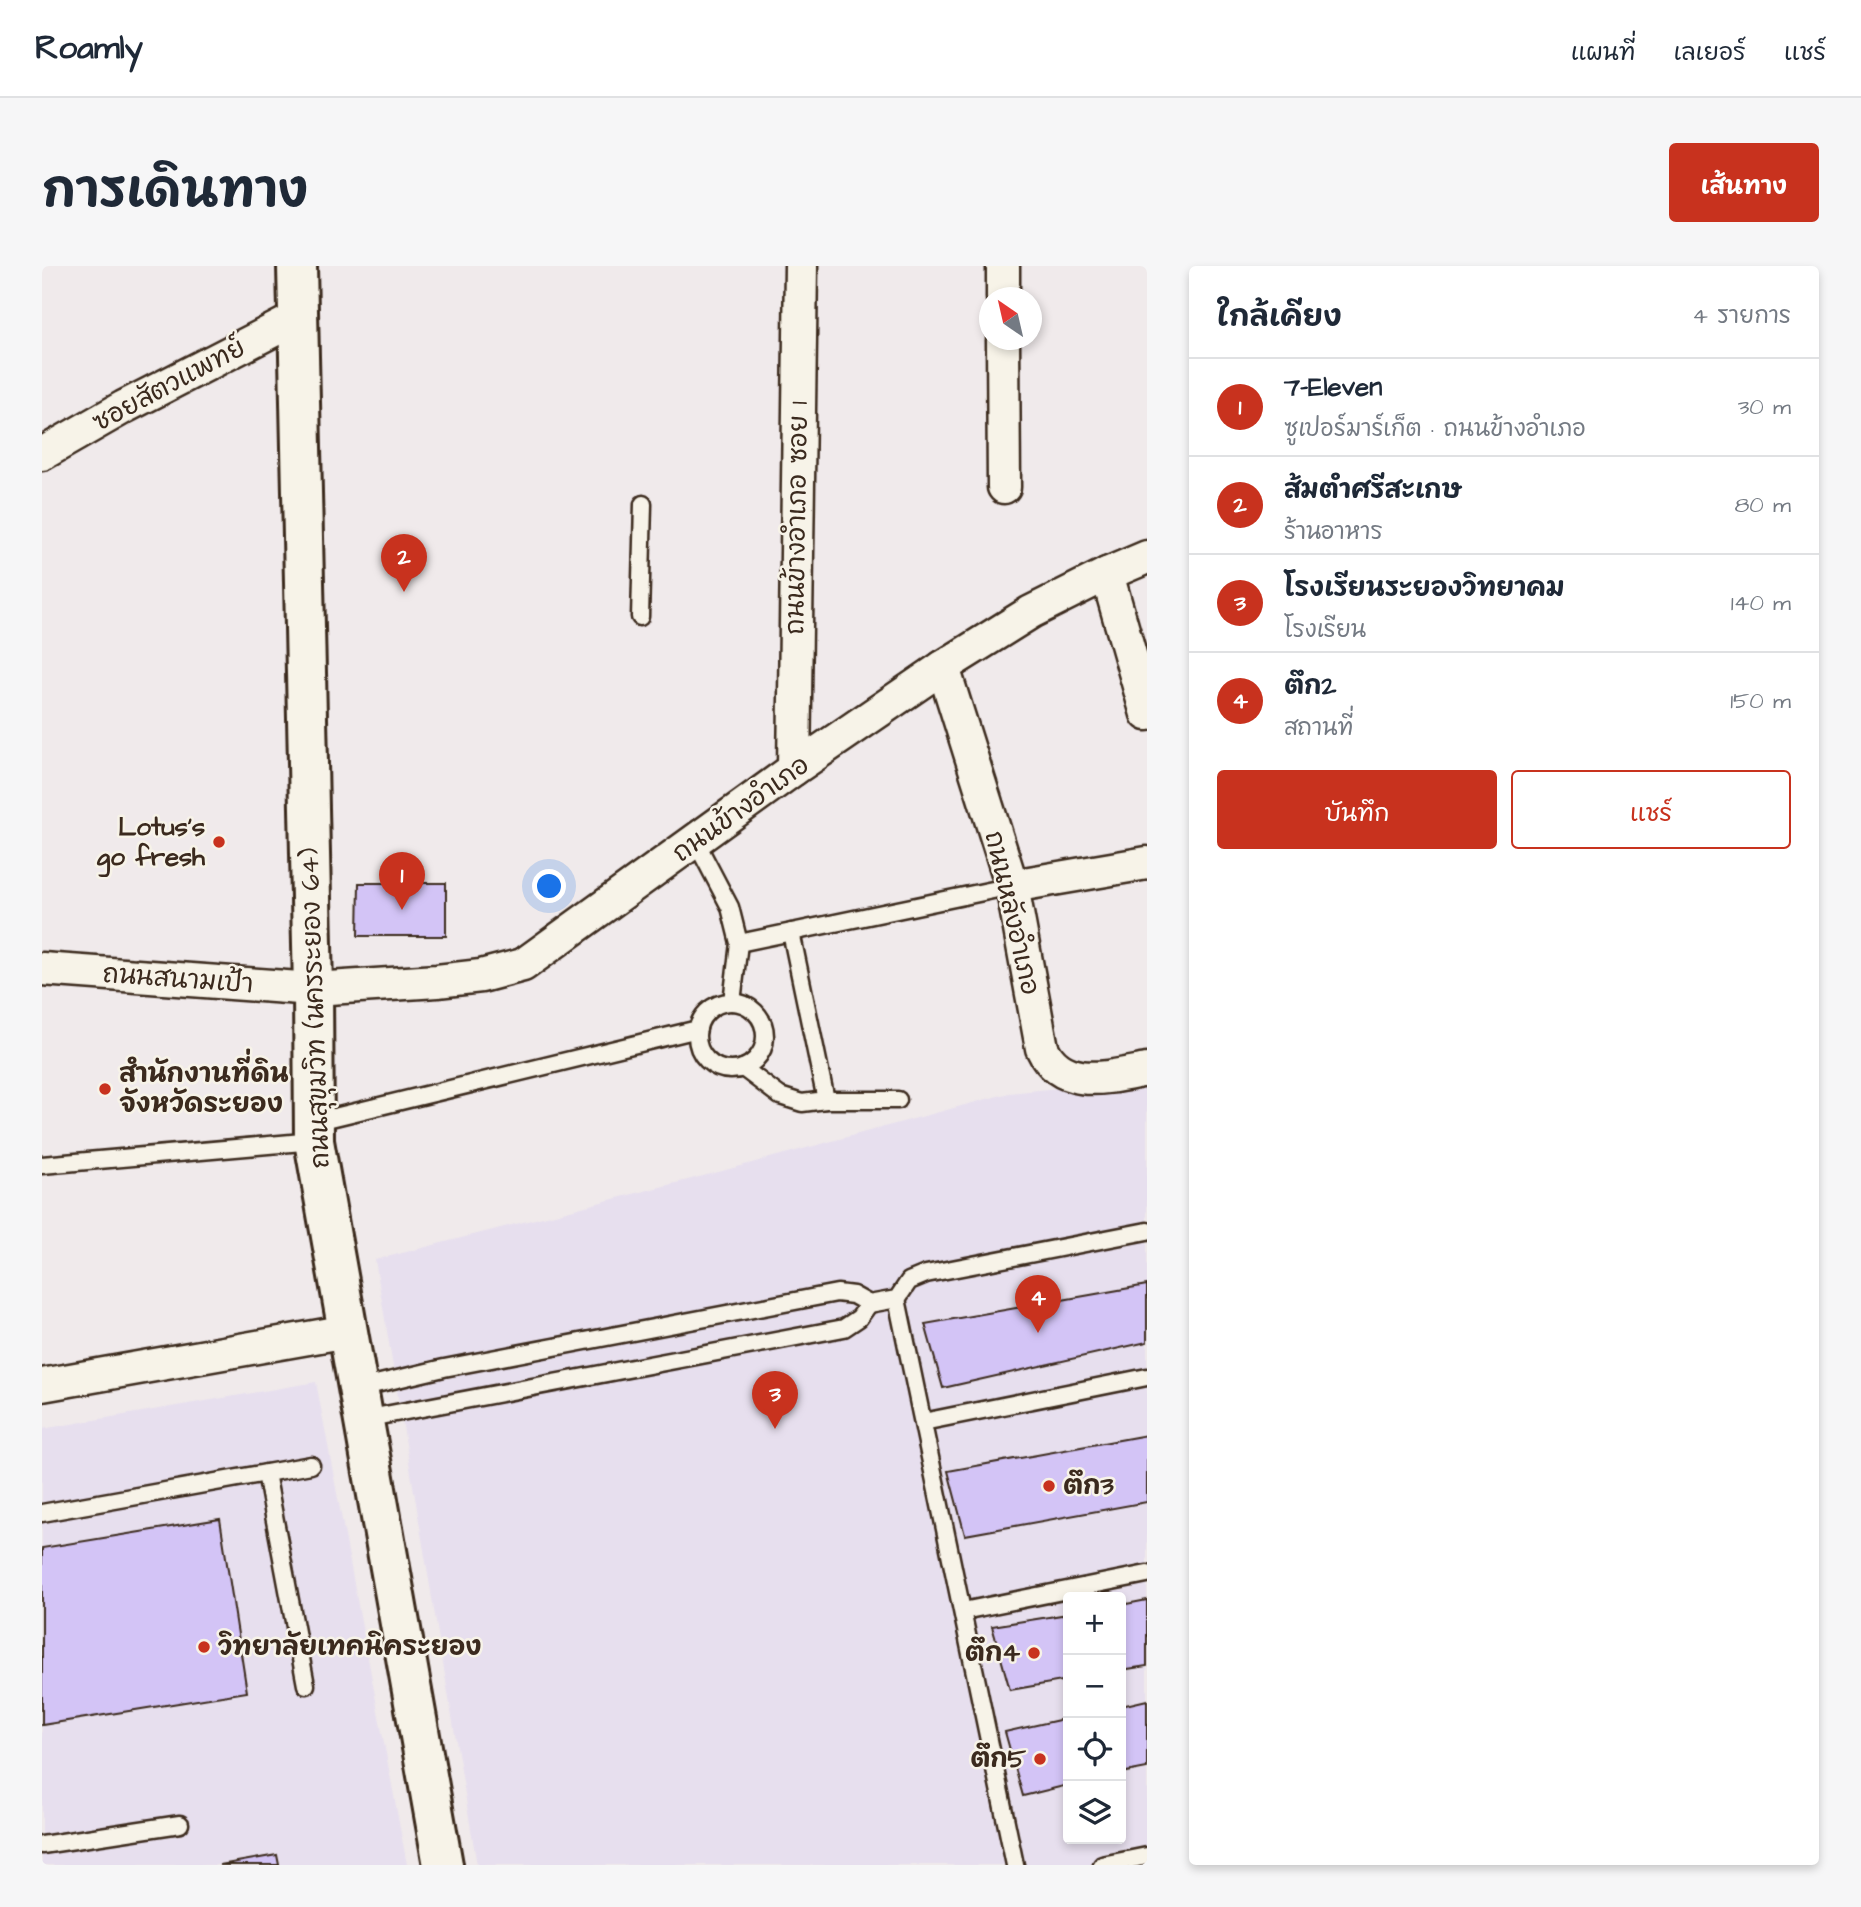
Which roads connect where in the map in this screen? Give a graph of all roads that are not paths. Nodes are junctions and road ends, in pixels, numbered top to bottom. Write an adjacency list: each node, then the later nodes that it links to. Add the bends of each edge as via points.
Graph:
1 (297, 266): 5 (street, ถนนสุขุมวิท (นครระยอง 64))
2 (800, 266): 15 (street, ถนนข้างอำเภอ ซอย 1)
3 (1003, 266): 4 (street)
4 (1003, 287)
5 (297, 318): 7 (street, ซอยสัตวแพทย์); 22 (street, ถนนสุขุมวิท (นครระยอง 64))
6 (1003, 350): 8 (street)
7 (42, 454)
8 (1004, 487)
9 (643, 504): 12 (lane)
10 (1147, 557): 11 (street, ถนนข้างอำเภอ)
11 (1107, 574): 13 (street, ถนนข้างอำเภอ, via 1011,623); 14 (street)
12 (640, 617)
13 (943, 667): 15 (street, ถนนข้างอำเภอ); 18 (street, ถนนหลังอำเภอ)
14 (1147, 714)
15 (794, 769): 16 (street, ถนนข้างอำเภอ)
16 (696, 842): 20 (lane, via 730,907); 22 (street, ถนนข้างอำเภอ, via 523,965 448,980)
17 (1147, 863): 18 (street)
18 (1012, 886): 19 (lane); 26 (street, ถนนหลังอำเภอ, via 1042,1048 1050,1064 1087,1078)
19 (791, 932): 20 (lane); 27 (lane)
20 (739, 943): 23 (lane)
21 (42, 969): 22 (street, ถนนสนามเป้า)
22 (313, 989): 29 (street, ถนนสุขุมวิท (นครระยอง 64))
23 (732, 1002): 24 (lane, via 710,1009); 25 (lane, via 754,1010 765,1030 761,1053)
24 (698, 1029): 25 (lane, via 697,1041 709,1062 719,1068); 29 (lane)
25 (743, 1068): 27 (lane, via 780,1096 802,1103)
26 (1147, 1070)
27 (825, 1100): 28 (lane)
28 (898, 1100)
29 (314, 1132): 30 (lane); 34 (street, ถนนสุขุมวิท (นครระยอง 64))
30 (42, 1165)
31 (1147, 1231): 32 (lane, via 926,1274 909,1281)
32 (897, 1299): 33 (lane); 38 (lane)
33 (869, 1304): 37 (lane, via 844,1328); 37 (lane, via 837,1293 444,1368)
34 (348, 1331): 36 (street); 37 (street, ถนนสุขุมวิท (นครระยอง 64))
35 (1147, 1377): 38 (lane)
36 (42, 1385)
37 (361, 1403): 48 (street, ถนนสุขุมวิท (นครระยอง 64))
38 (923, 1422): 43 (lane)
39 (311, 1465): 40 (lane)
40 (266, 1473): 41 (lane); 44 (lane)
41 (42, 1513)
42 (1147, 1574): 43 (lane)
43 (963, 1611): 49 (lane)
44 (306, 1685)
45 (180, 1824): 46 (lane)
46 (42, 1844)
47 (1147, 1856): 50 (lane)
48 (443, 1865)
49 (1015, 1865)
50 (1102, 1865)

